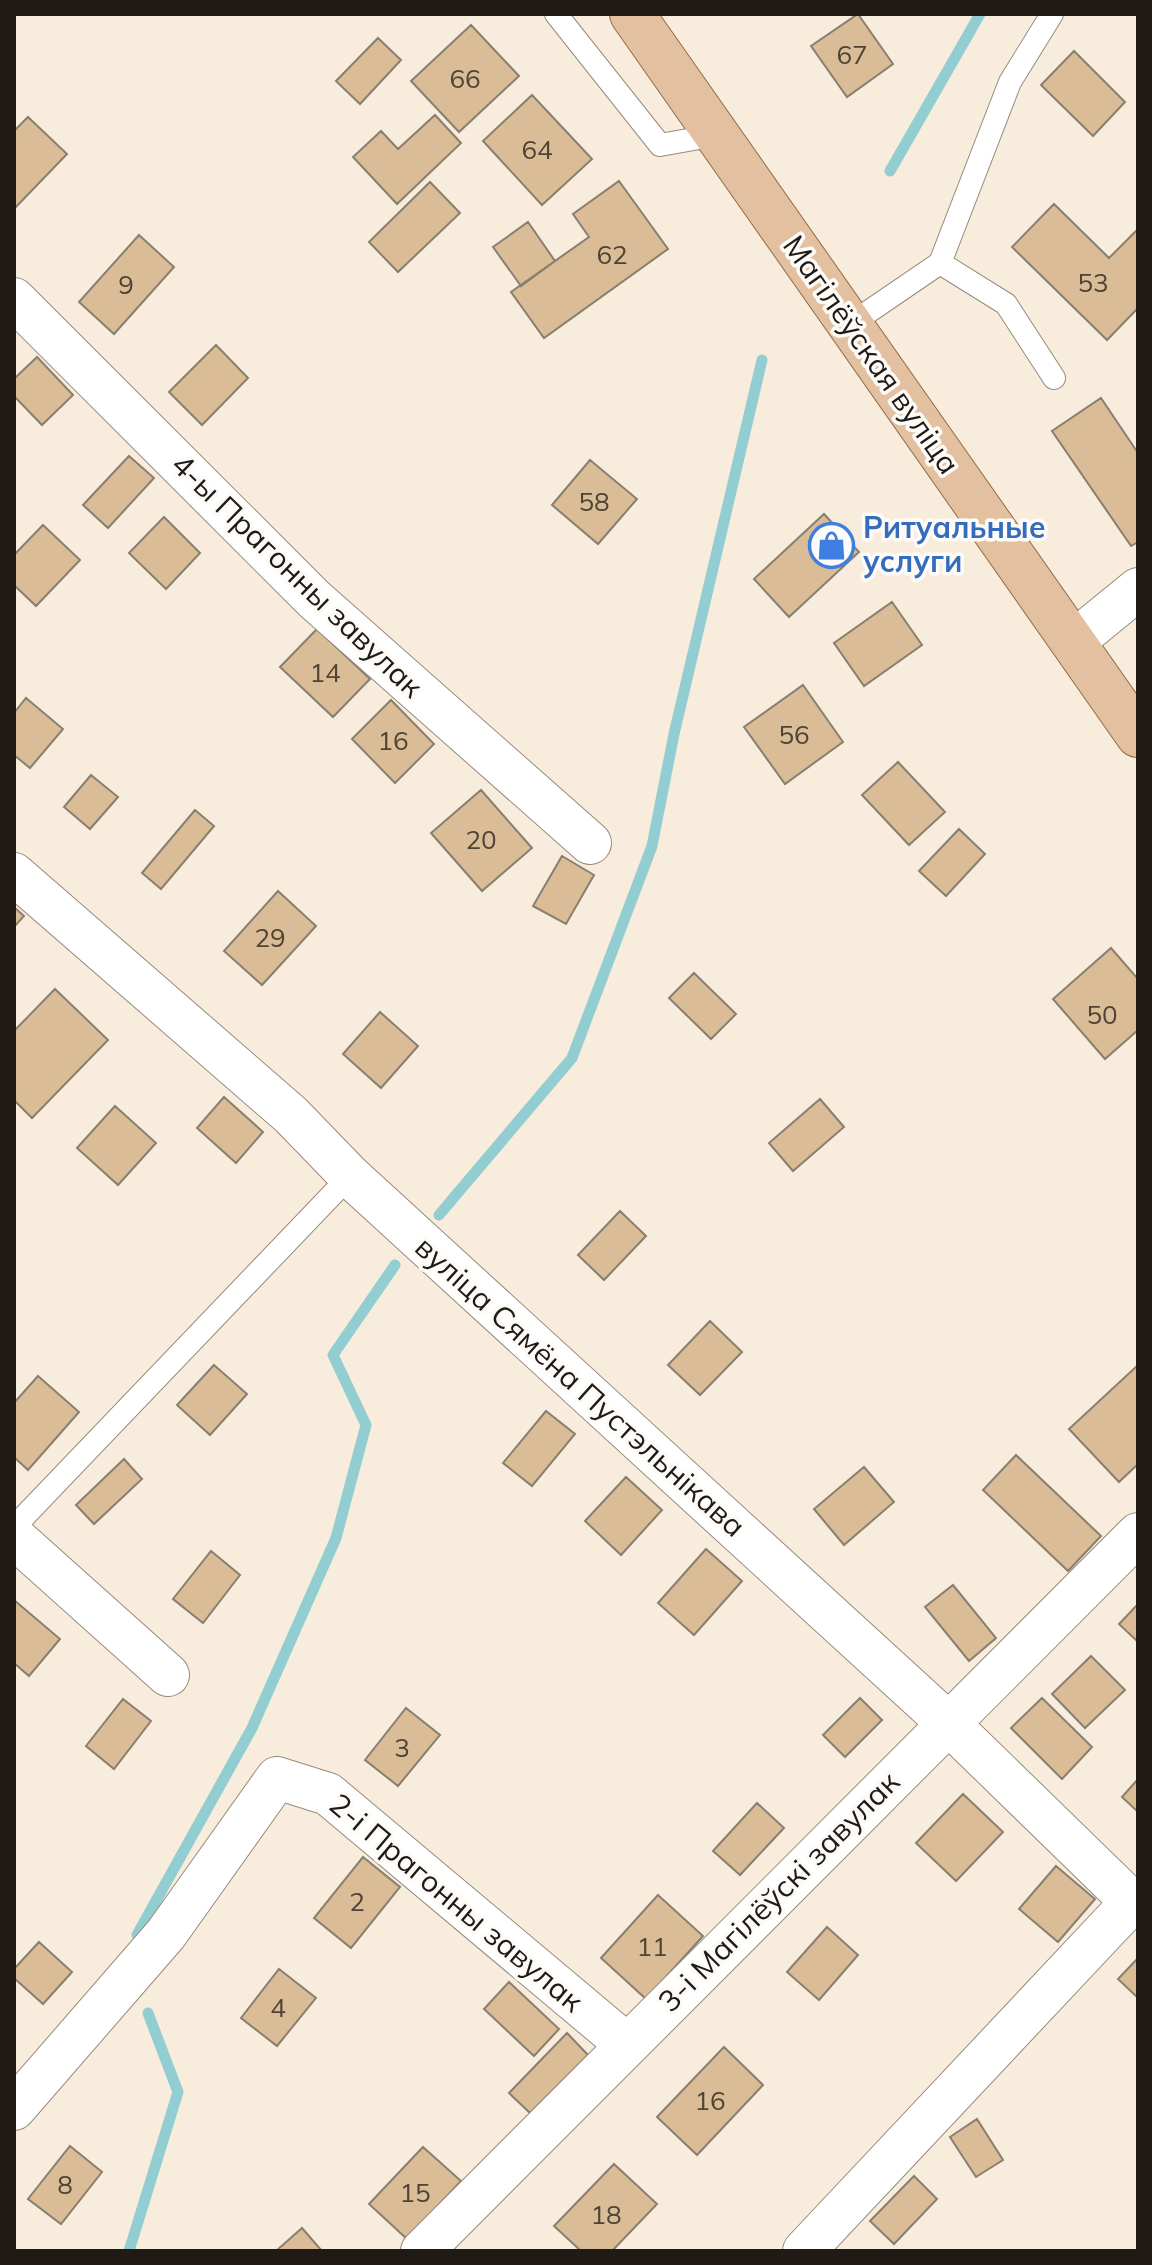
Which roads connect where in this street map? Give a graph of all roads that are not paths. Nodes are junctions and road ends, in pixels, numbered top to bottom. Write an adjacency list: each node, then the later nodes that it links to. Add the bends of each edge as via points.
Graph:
1 (556, 14): 4 (lane, via 660,145)
2 (632, 14): 4 (main road, Магілёўская вуліца)
3 (1052, 14): 5 (lane, via 1010,82)
4 (716, 135): 7 (main road, Магілёўская вуліца)
5 (940, 263): 7 (lane); 8 (lane, via 1006,304)
6 (14, 299): 12 (street, 4-ы Прагонны завулак, via 314,599)
7 (849, 325): 10 (main road, Магілёўская вуліца)
8 (1054, 378)
9 (1138, 589): 10 (street)
10 (1073, 642): 11 (main road, Магілёўская вуліца)
11 (1138, 735)
12 (590, 843)
13 (14, 874): 14 (street, вуліца Сямёна Пустэльнікава, via 291,1115)
14 (350, 1176): 15 (lane); 19 (street, вуліца Сямёна Пустэльнікава)
15 (14, 1527)
16 (1138, 1534): 19 (street, 3-і Магілёўскі завулак)
17 (14, 1537): 18 (street)
18 (168, 1675)
19 (949, 1724): 20 (street, вуліца Сямёна Пустэльнікава); 21 (street, 3-і Магілёўскі завулак)
20 (1135, 1905): 24 (street)
21 (626, 2044): 22 (street, 2-і Прагонны завулак, via 328,1794 277,1778 166,1934); 23 (street, 3-і Магілёўскі завулак)
22 (14, 2109)
23 (422, 2251)
24 (804, 2251)

